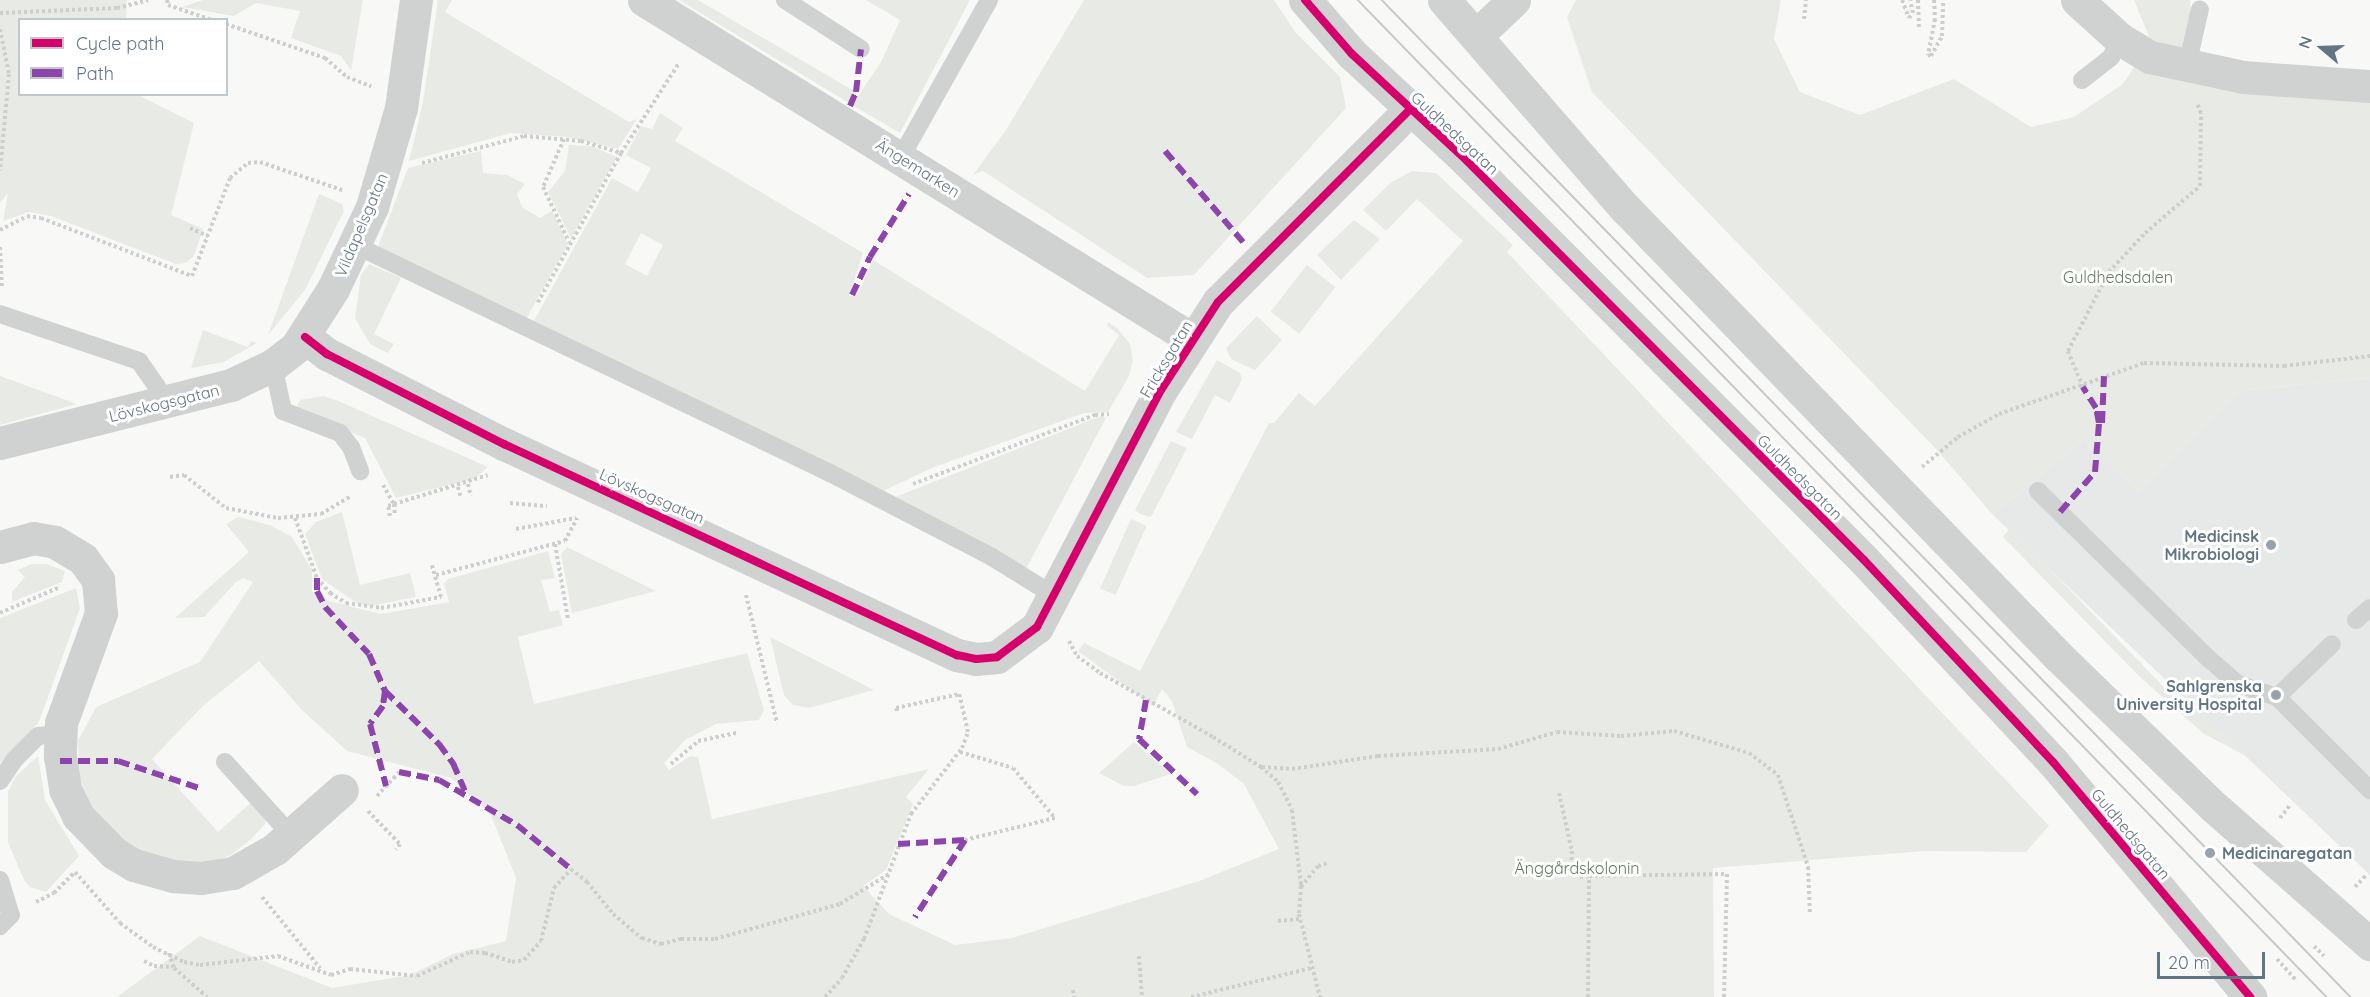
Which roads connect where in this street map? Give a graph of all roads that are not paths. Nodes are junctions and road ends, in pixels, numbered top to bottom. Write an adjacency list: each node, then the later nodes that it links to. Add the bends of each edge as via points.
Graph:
1 (416, 0): 18 (street, Vildapelsgatan, via 401,108 388,162)
2 (644, 0): 17 (street, Ängemarken)
3 (785, 0): 12 (lane)
4 (989, 0): 17 (lane)
5 (1305, 0): 16 (street, Guldhedsgatan, via 1352,54)
6 (1444, 0): 10 (street)
7 (1514, 0): 10 (street)
8 (2077, 0): 11 (street)
9 (2200, 9): 14 (lane)
10 (1477, 35): 42 (street, via 1524,97 1626,209 2058,656 2214,807)
11 (2120, 39): 13 (lane, via 2111,57); 14 (street)
12 (861, 49)
13 (2082, 80)
14 (2188, 82): 15 (street, via 2243,77)
15 (2370, 86)
16 (1410, 109): 21 (street, Fricksgatan, via 1218,302); 43 (street, Guldhedsgatan, via 1467,161 1864,560 2053,762)
17 (901, 157): 21 (street, Ängemarken)
18 (355, 245): 20 (street, Vildapelsgatan); 28 (lane, via 830,473 992,557)
19 (0, 314): 23 (lane, via 139,361 157,387)
20 (304, 337): 22 (street, Lövskogsgatan); 32 (street, Lövskogsgatan, via 327,354 504,444 957,655 976,659)
21 (1192, 339): 28 (street, Fricksgatan, via 1161,390)
22 (273, 365): 23 (street, Lövskogsgatan, via 231,385); 25 (lane, via 283,411 340,433 351,447)
23 (154, 406): 24 (street, Lövskogsgatan)
24 (0, 443)
25 (360, 471)
26 (2038, 491): 33 (lane, via 2231,677 2248,688)
27 (0, 547): 34 (street, via 33,538 55,542 83,560 100,586 99,620)
28 (1055, 596): 32 (street, Fricksgatan, via 1037,627)
29 (2370, 608): 30 (lane)
30 (2356, 620)
31 (2332, 644): 33 (lane)
32 (997, 657)
33 (2277, 697): 37 (lane)
34 (60, 734): 36 (lane, via 38,736); 39 (street, via 65,789 78,816 104,846 134,865 173,876 210,878 248,867)
35 (225, 762): 39 (lane)
36 (0, 781)
37 (2370, 790)
38 (352, 797): 39 (street)
39 (291, 835)
40 (0, 880): 41 (lane)
41 (6, 921)
42 (2370, 944)
43 (2250, 997)

